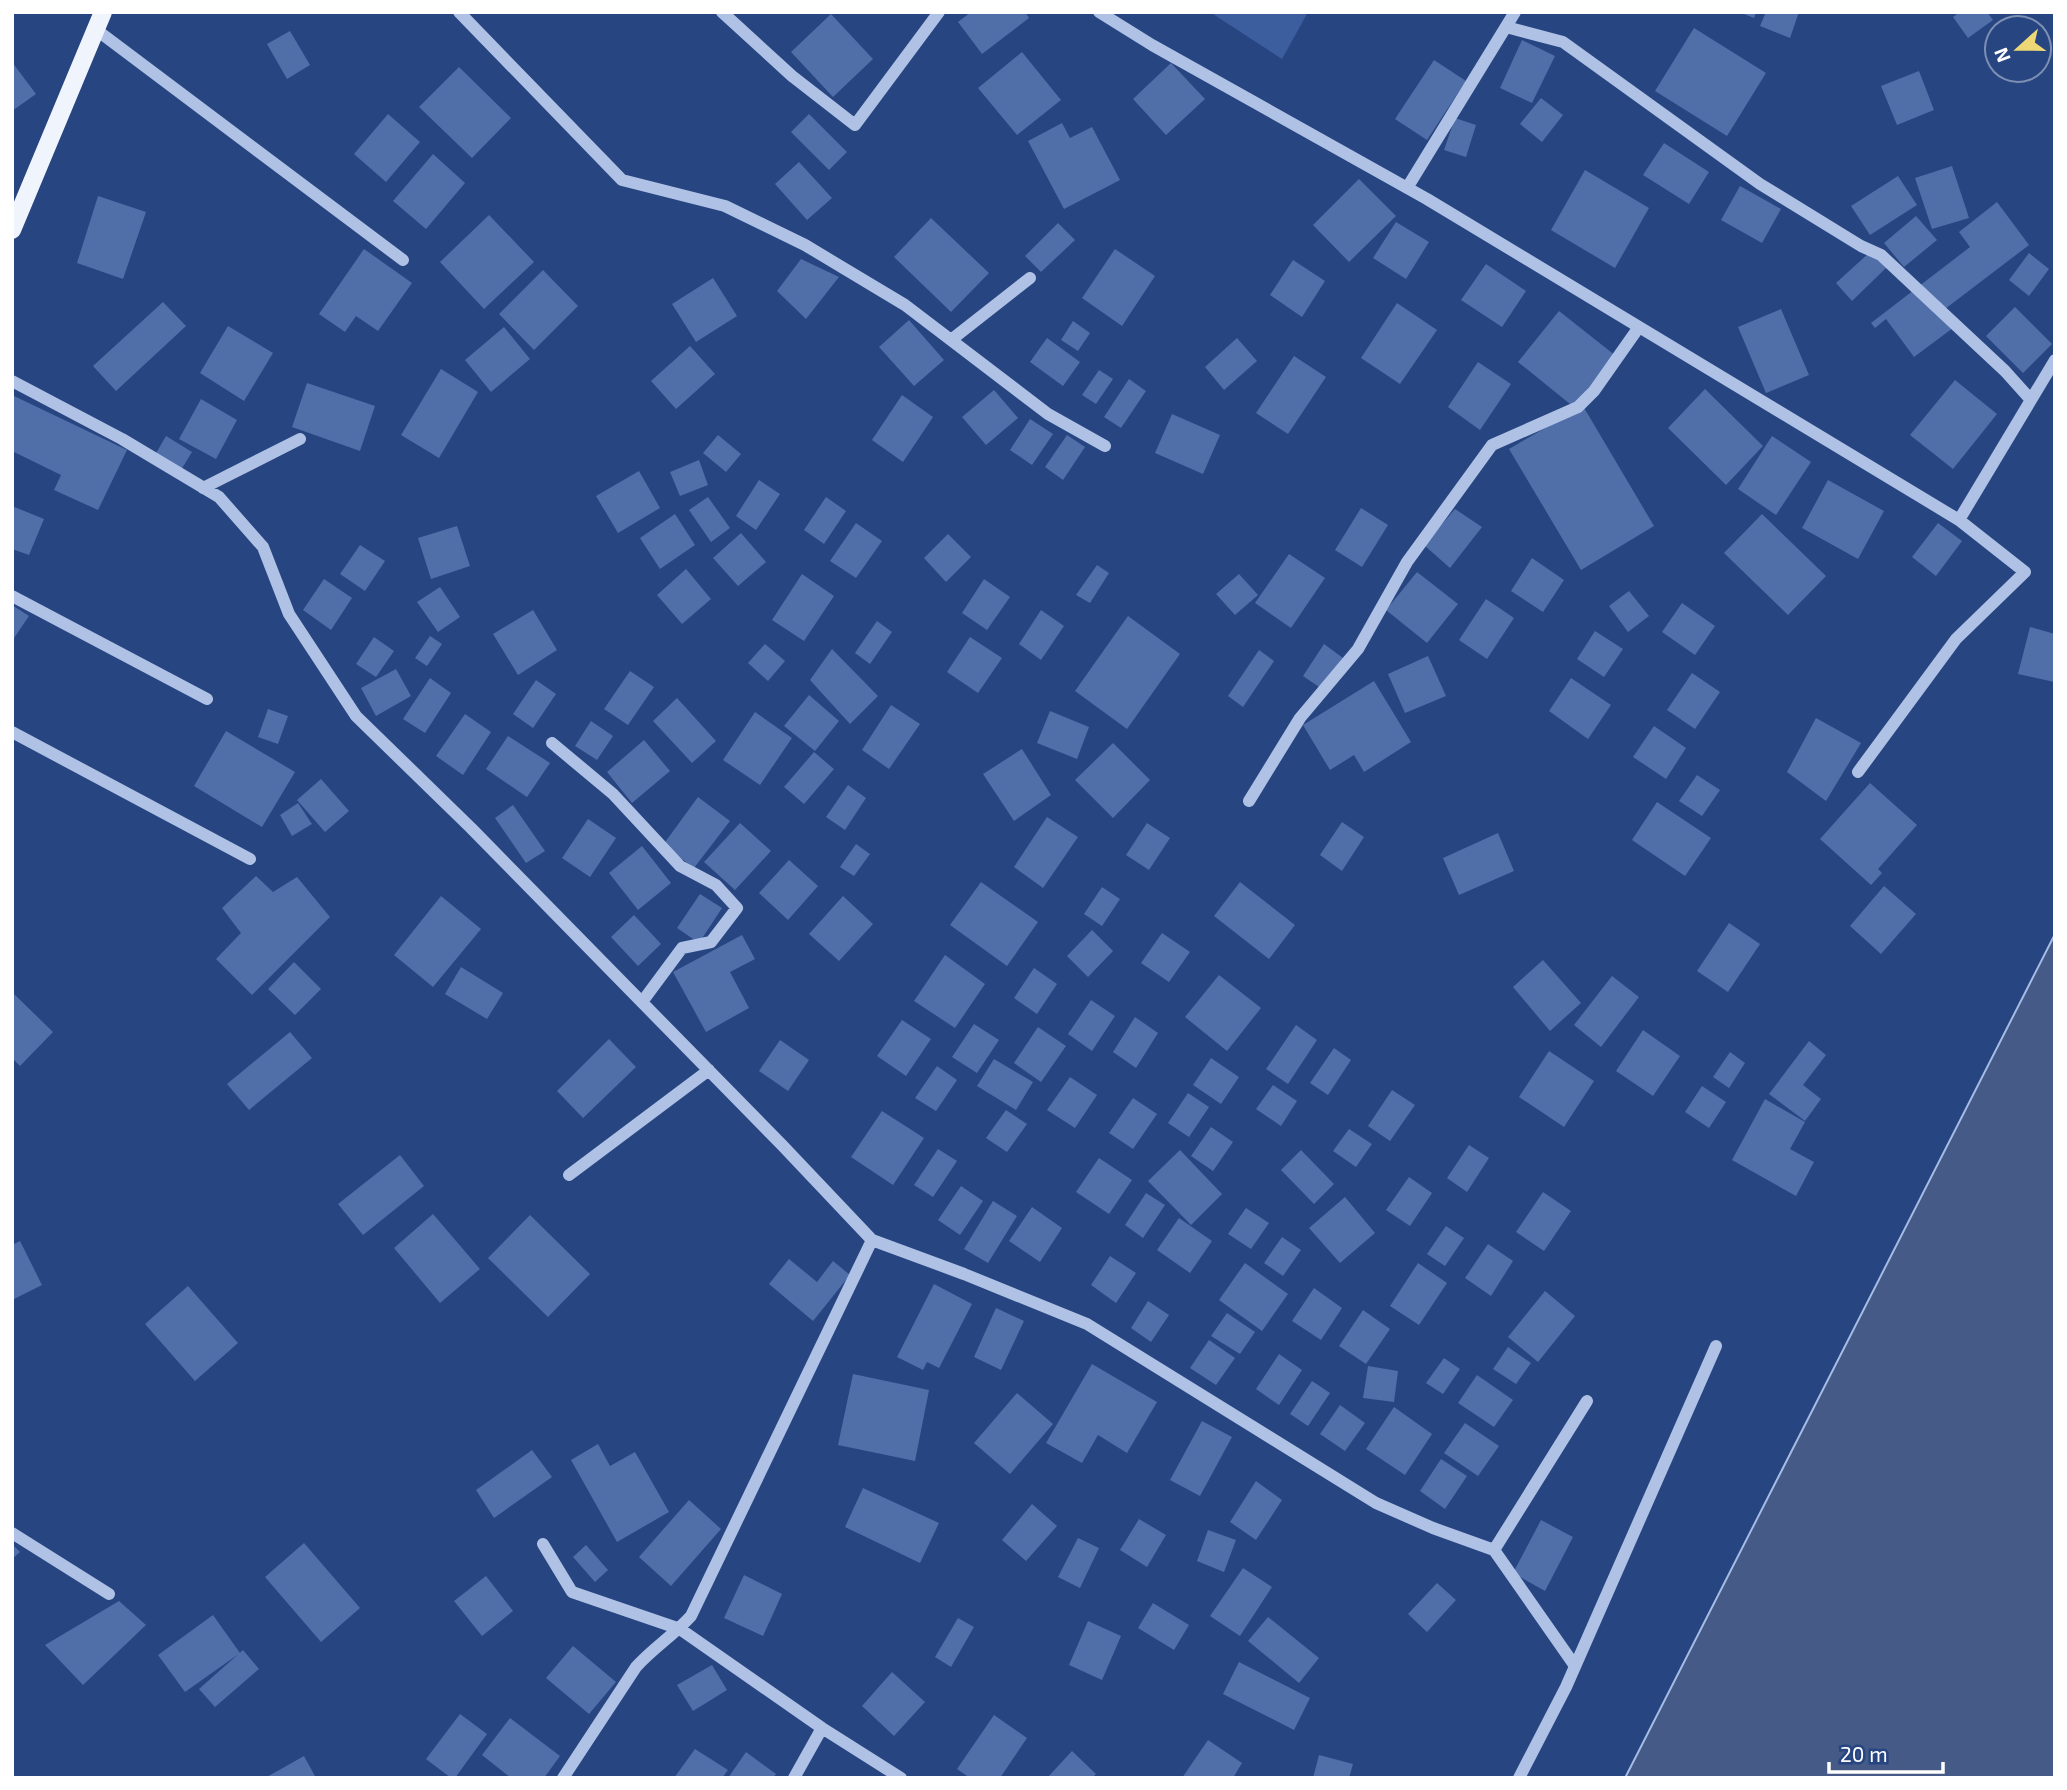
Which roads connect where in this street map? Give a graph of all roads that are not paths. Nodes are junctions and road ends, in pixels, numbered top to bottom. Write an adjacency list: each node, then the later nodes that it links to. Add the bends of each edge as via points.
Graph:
1 (459, 12): 14 (street, via 622,180 725,206 805,245 905,305)
2 (722, 12): 3 (street, via 855,125)
3 (939, 12)
4 (1099, 12): 8 (street)
5 (1516, 12): 7 (street)
6 (98, 20): 9 (main road); 11 (street)
7 (1506, 27): 8 (street); 17 (street, via 1563,42 1760,184 1881,255)
8 (1407, 188): 13 (street)
9 (18, 198): 10 (main road)
10 (12, 230)
11 (403, 260)
12 (1030, 278): 14 (street)
13 (1639, 327): 21 (street); 27 (street, via 1578,407 1492,444 1407,562 1358,649 1300,718)
14 (951, 340): 19 (street, via 1048,414)
15 (2055, 360): 17 (street)
16 (12, 381): 20 (street)
17 (2031, 400): 21 (street)
18 (300, 439): 20 (street)
19 (1105, 446)
20 (203, 488): 29 (street, via 219,497 263,547 289,614 356,716)
21 (1959, 520): 26 (street, via 2025,572 1956,639)
22 (12, 596): 23 (street)
23 (207, 699)
24 (12, 732): 28 (street)
25 (552, 743): 29 (street, via 613,794 680,866 716,885 737,908 710,942 682,948)
26 (1858, 772)
27 (1249, 801)
28 (250, 859)
29 (642, 1002): 30 (street)
30 (709, 1070): 31 (street); 32 (street)
31 (569, 1175)
32 (872, 1240): 37 (street, via 1087,1324 1376,1503); 39 (street, via 691,1616)
33 (1716, 1346): 40 (street)
34 (1587, 1401): 37 (street)
35 (12, 1533): 38 (street)
36 (543, 1544): 39 (street, via 572,1592)
37 (1494, 1550): 40 (street)
38 (109, 1594)
39 (680, 1629): 41 (street); 42 (street, via 636,1667)
40 (1575, 1666): 45 (street)
41 (822, 1728): 43 (street); 44 (street)
42 (563, 1778)
43 (794, 1778)
44 (901, 1778)
45 (1519, 1778)

